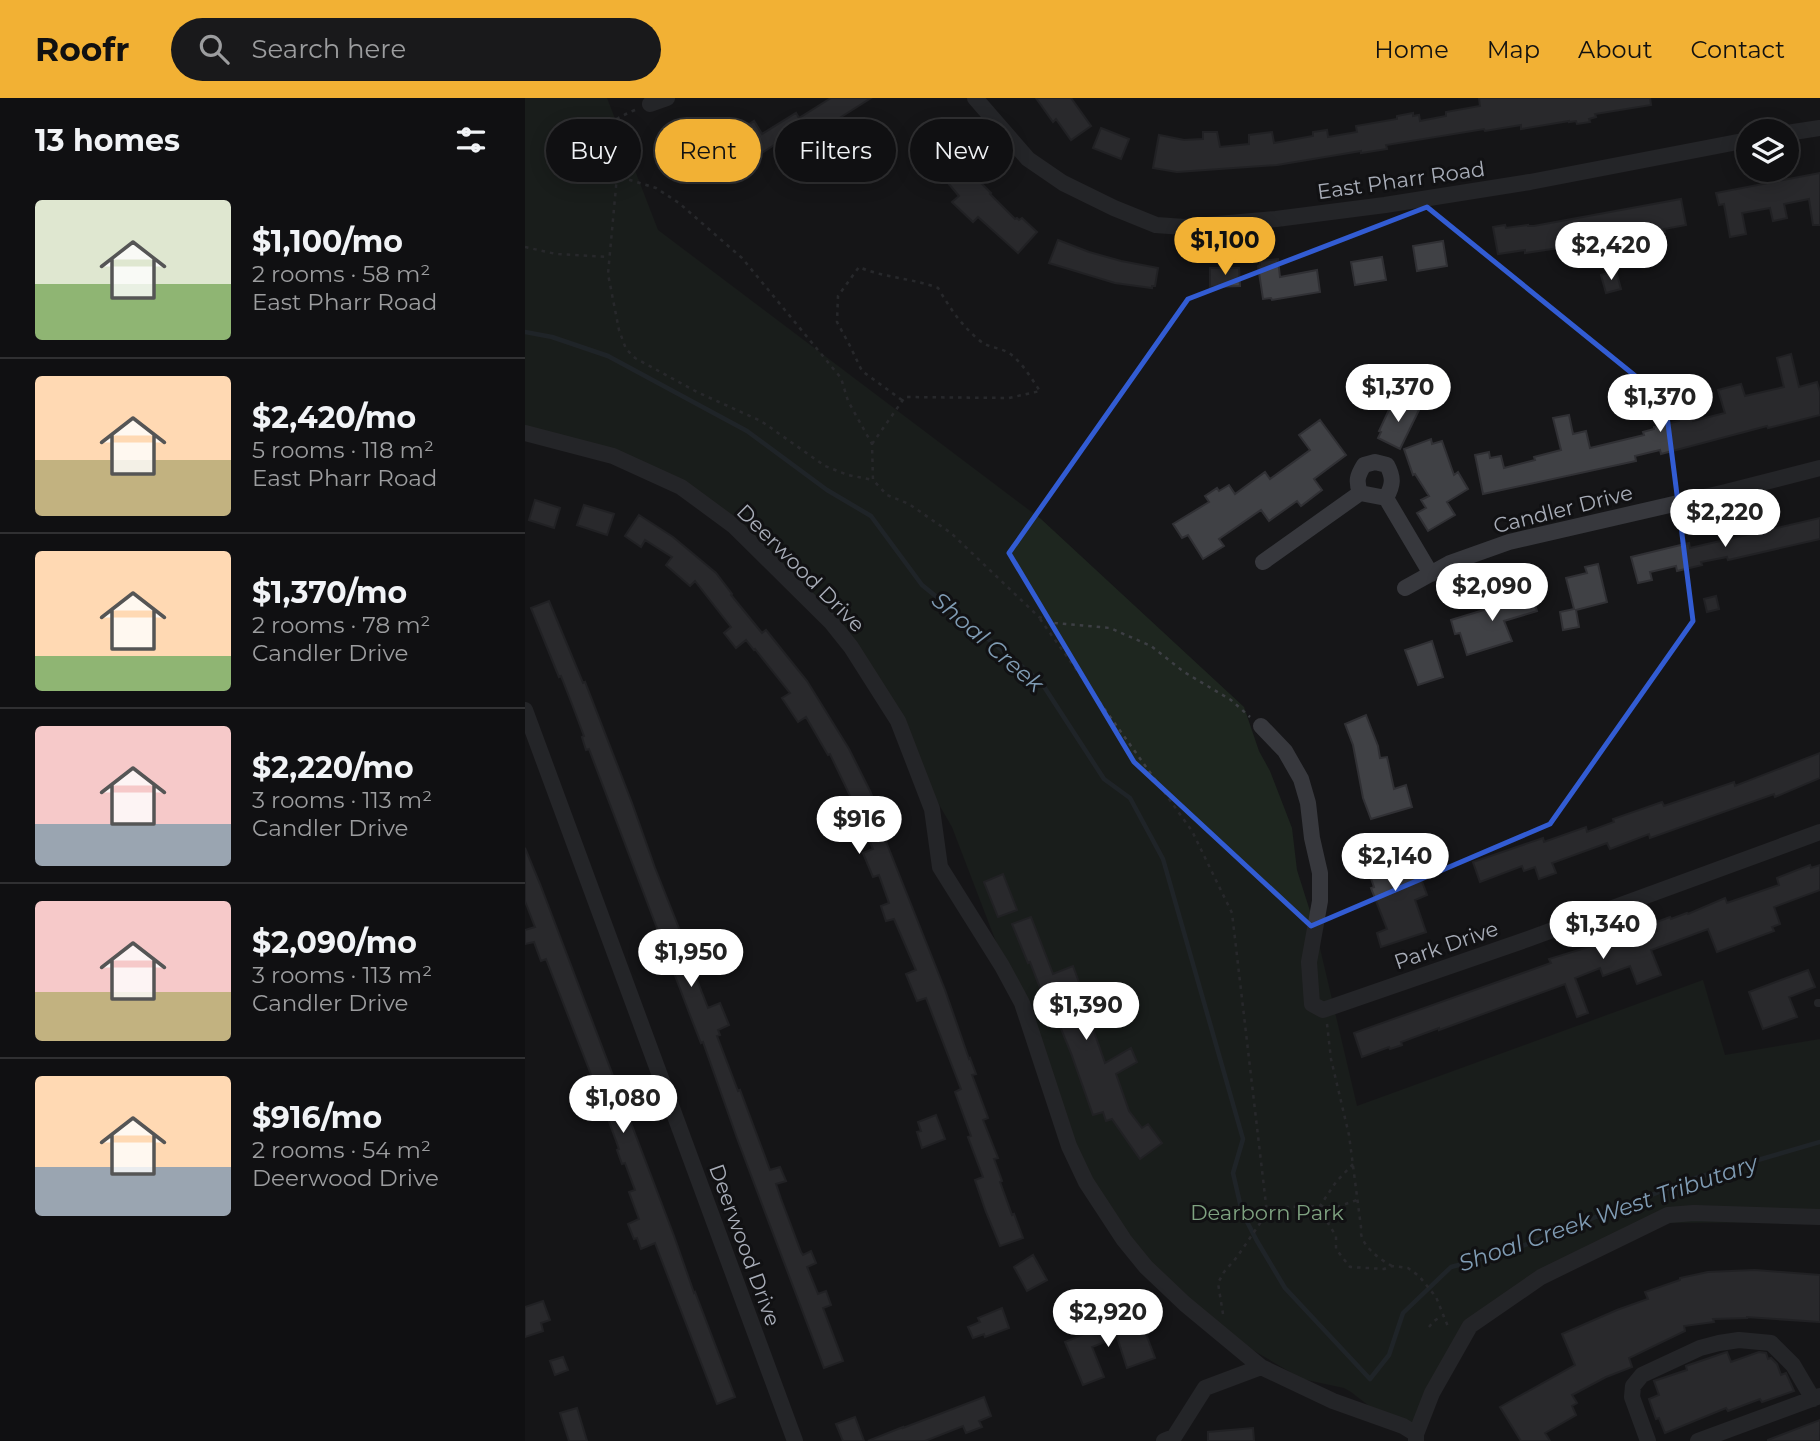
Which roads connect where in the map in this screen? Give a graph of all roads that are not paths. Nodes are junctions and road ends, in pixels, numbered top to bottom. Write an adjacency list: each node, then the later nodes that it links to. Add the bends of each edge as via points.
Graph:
1 (667, 98): 3 (street)
2 (975, 98): 6 (street, East Pharr Road, via 1028,159 1063,183 1156,225 1184,227 1385,205)
3 (650, 104)
4 (1820, 128): 5 (street)
5 (1799, 131)
6 (1736, 142)
7 (525, 433): 18 (street, Deerwood Drive, via 613,456 681,487 734,526 851,647 898,721 932,809 940,867 1022,1003 1069,1146 1086,1182 1146,1267)
8 (1820, 468): 12 (street, Candler Drive, via 1509,542)
9 (1360, 493): 10 (street); 10 (street, via 1358,475 1364,465 1375,462 1387,465 1392,475); 11 (street)
10 (1386, 498): 12 (street)
11 (1263, 562)
12 (1430, 574): 13 (street, Candler Drive)
13 (1405, 588)
14 (525, 709): 21 (street, Deerwood Drive)
15 (1261, 726): 16 (street, Park Drive, via 1285,751 1308,803 1320,873 1320,901 1308,962 1312,1004 1323,1010)
16 (1820, 832)
17 (1820, 1217): 20 (street, via 1668,1215 1541,1277 1470,1326 1431,1392)
18 (1261, 1367): 20 (street, Deerwood Drive, via 1333,1401 1403,1426); 22 (street, via 1205,1388 1174,1437)
19 (1816, 1397): 23 (street, via 1771,1343 1739,1340 1700,1348 1642,1375 1633,1386 1632,1397); 24 (street)
20 (1416, 1438)
21 (795, 1441)
22 (1164, 1441)
23 (1648, 1441)
24 (1698, 1441)

